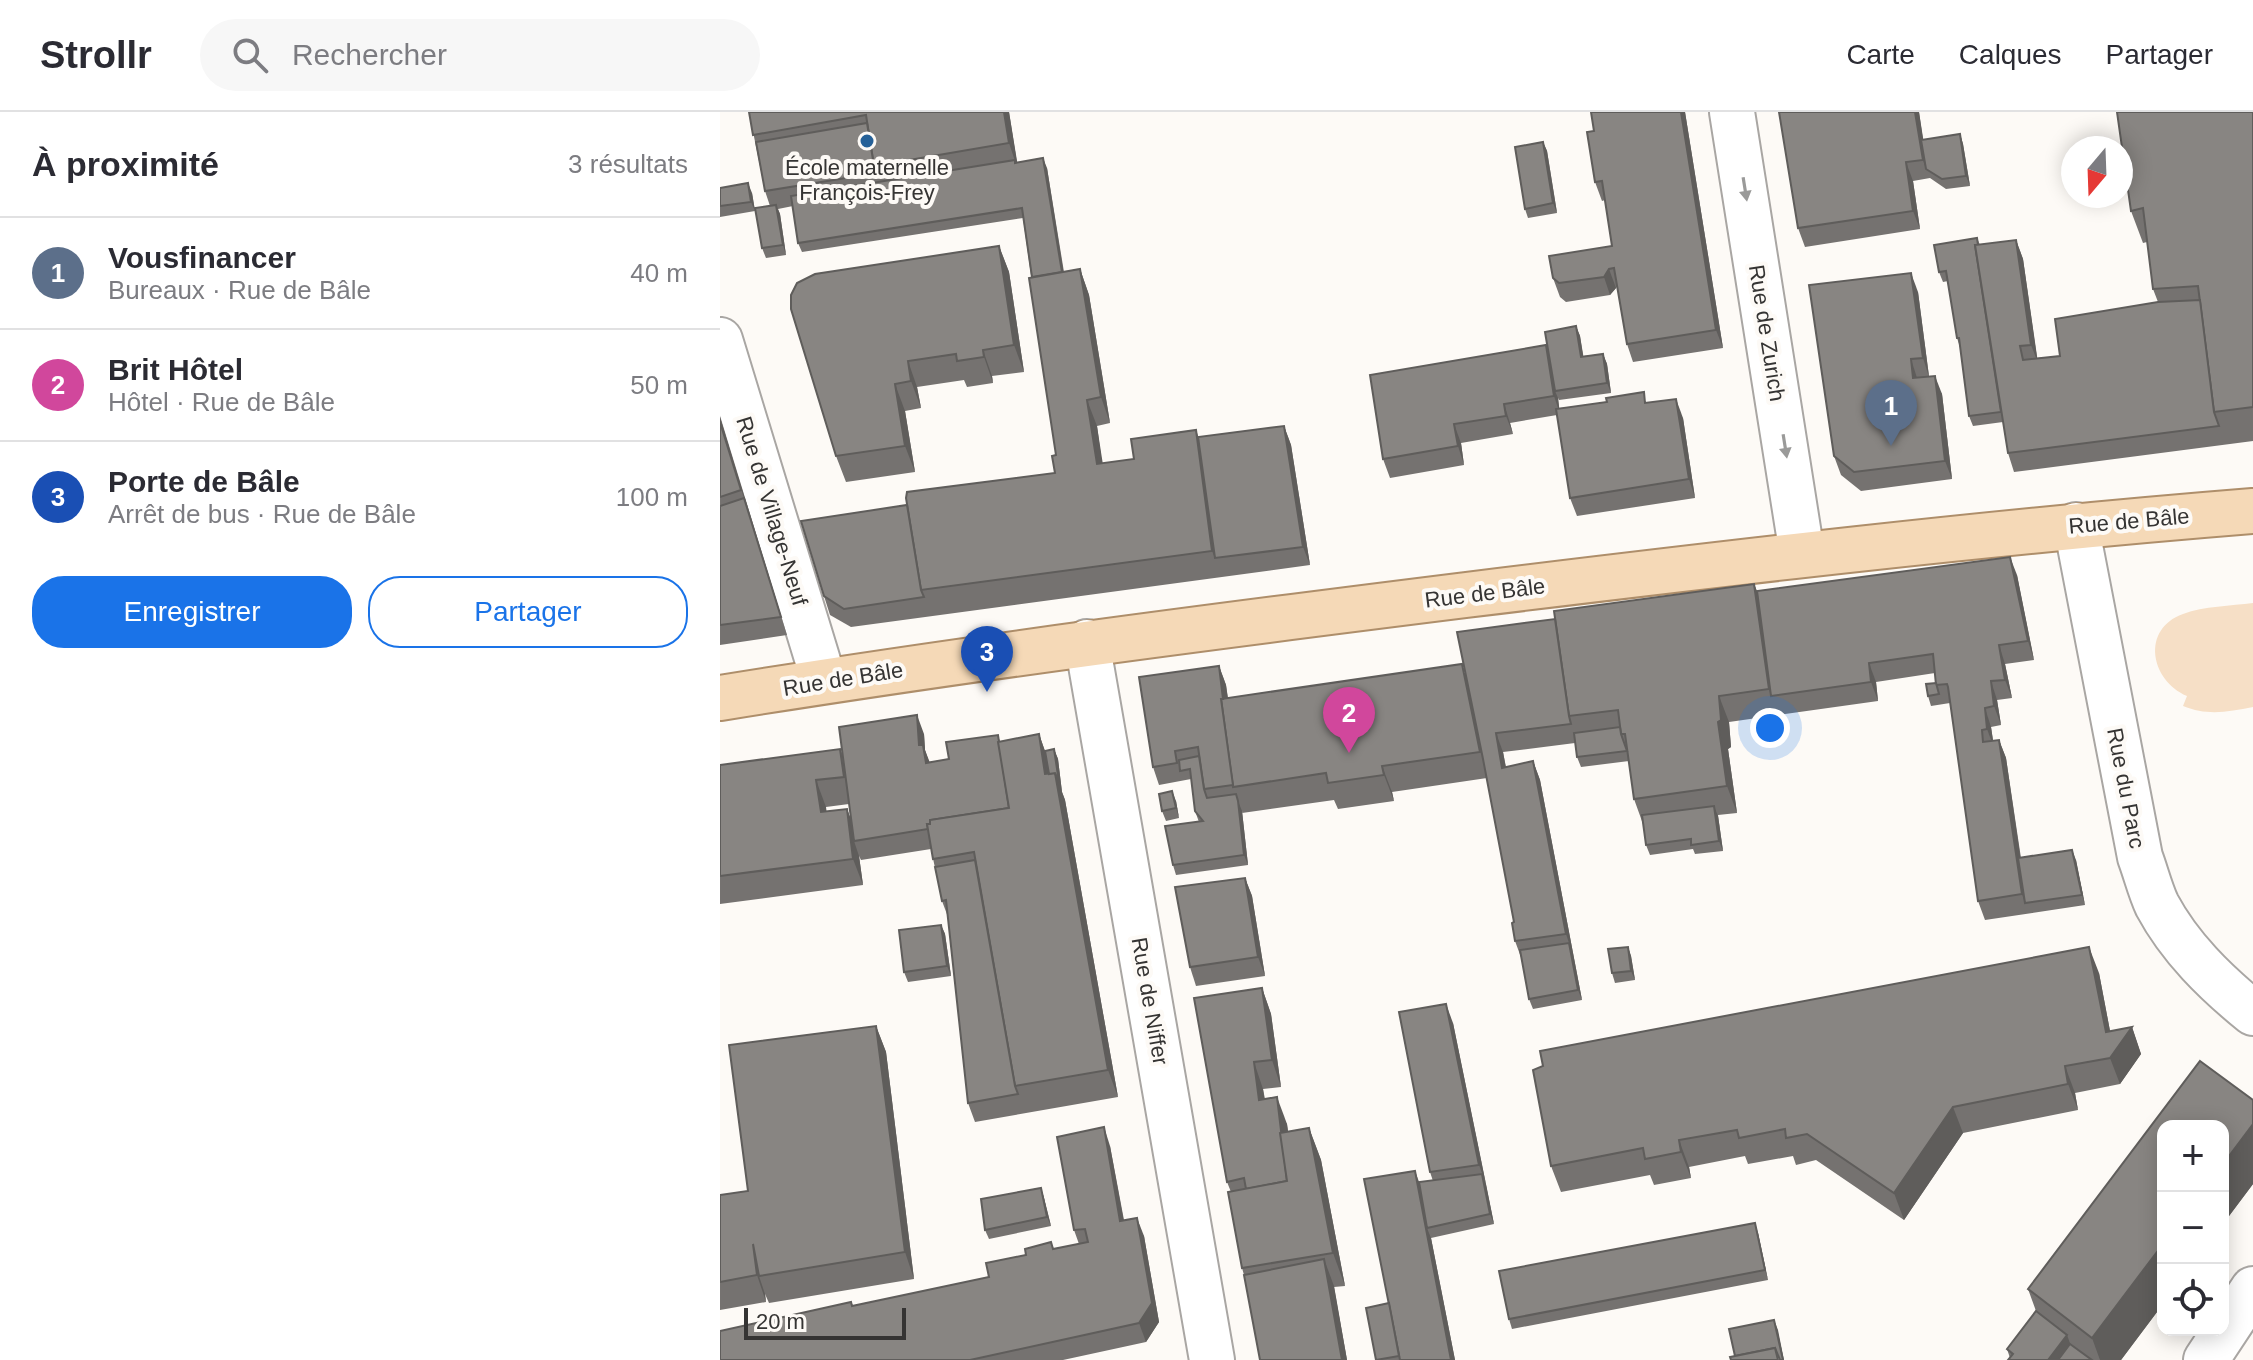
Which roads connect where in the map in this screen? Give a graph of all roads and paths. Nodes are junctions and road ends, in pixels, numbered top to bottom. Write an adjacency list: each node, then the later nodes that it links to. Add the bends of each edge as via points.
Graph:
1 (1732, 112): 5 (street, Rue de Zurich, one-way to 5)
2 (720, 340): 7 (street, Rue de Village-Neuf)
3 (2253, 511): 4 (main road, Rue de Bâle)
4 (2076, 525): 5 (main road, Rue de Bâle); 9 (street, Rue du Parc, via 2140,857 2156,903 2178,940)
5 (1802, 554): 6 (main road, Rue de Bâle)
6 (1087, 642): 7 (main road, Rue de Bâle); 11 (street, Rue de Niffer)
7 (824, 681): 8 (main road, Rue de Bâle)
8 (720, 698)
9 (2253, 1013)
10 (2253, 1289): 12 (street)
11 (1212, 1360)
12 (2206, 1360)

